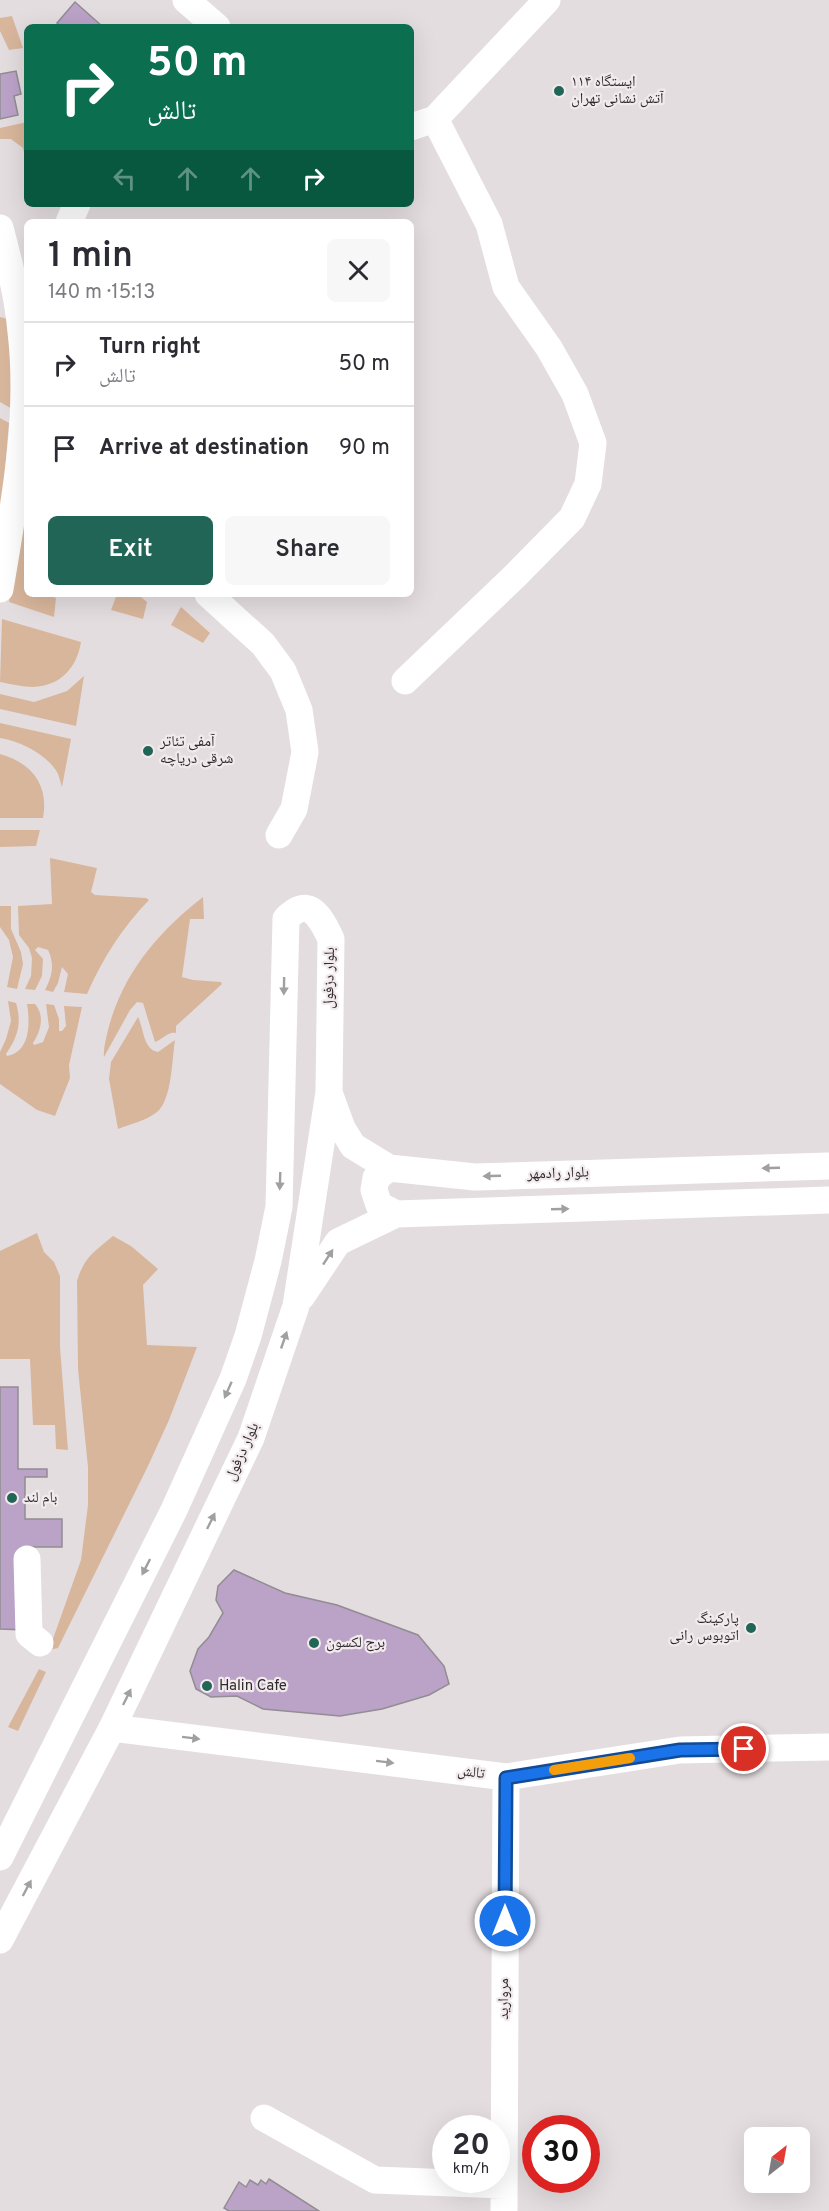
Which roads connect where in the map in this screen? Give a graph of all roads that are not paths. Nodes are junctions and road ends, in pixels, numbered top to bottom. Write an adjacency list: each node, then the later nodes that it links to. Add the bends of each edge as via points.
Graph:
1 (186, 0): 3 (street)
2 (547, 0): 4 (street)
3 (214, 24)
4 (423, 123): 8 (street, via 489,224 506,287 549,348 575,394 593,443 588,484 572,518)
5 (0, 228): 6 (street, via 22,333 24,387 19,468)
6 (0, 589)
7 (211, 597): 9 (street, via 263,644 283,671 299,710 305,752 294,809)
8 (405, 681)
9 (279, 835)
10 (329, 1092): 12 (street, بلوار رادمهر, via 342,1128 354,1146); 15 (street, بلوار دزفول); 21 (street, بلوار دزفول, one-way to 21, via 331,939 321,917 301,908 286,919 285,928 279,1207 248,1336 233,1379 174,1510)
11 (829, 1166): 12 (street, بلوار رادمهر, one-way to 12, via 475,1177)
12 (389, 1168): 14 (street, via 376,1178 374,1190 379,1205)
13 (829, 1200): 14 (street, one-way to 13)
14 (396, 1214): 15 (street, one-way to 14, via 338,1242)
15 (296, 1305): 18 (street, بلوار دزفول, one-way to 15, via 251,1438)
16 (27, 1559): 17 (street, via 29,1634)
17 (40, 1644)
18 (112, 1728): 20 (street, تالش, one-way to 20); 22 (street, بلوار دزفول, one-way to 18)
19 (829, 1747): 20 (street, تالش, via 680,1750)
20 (506, 1778): 24 (street, مروارید)
21 (0, 1857)
22 (0, 1940)
23 (264, 2118): 24 (street, مروارید, via 375,2180)
24 (504, 2198)

